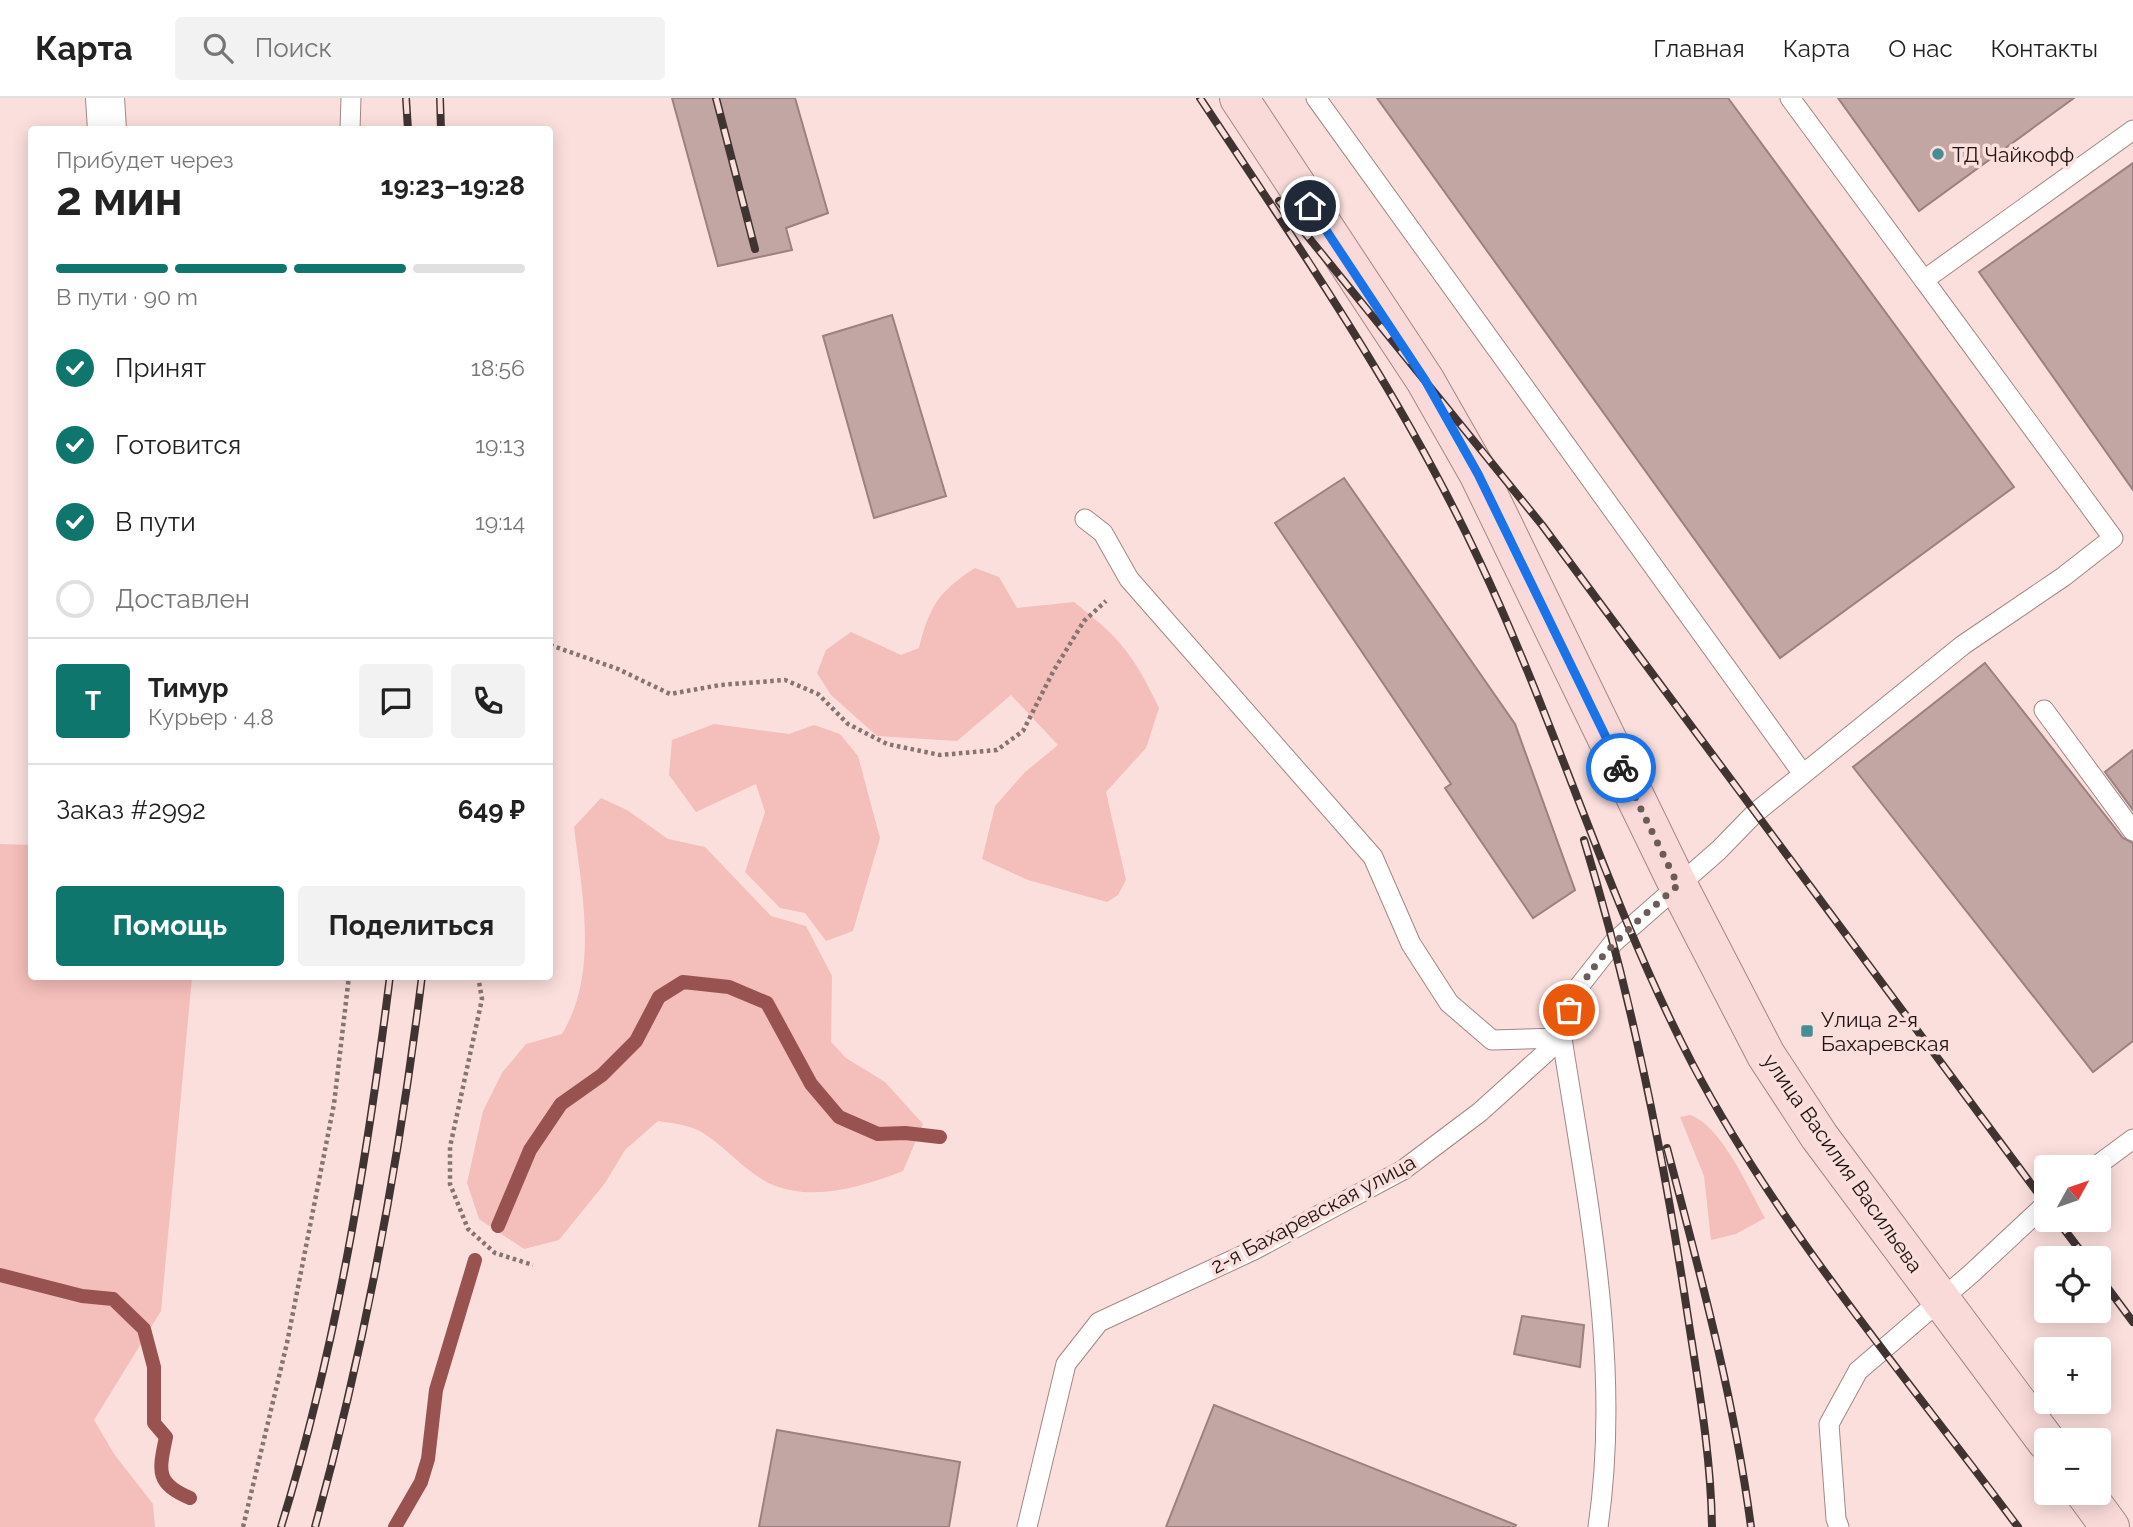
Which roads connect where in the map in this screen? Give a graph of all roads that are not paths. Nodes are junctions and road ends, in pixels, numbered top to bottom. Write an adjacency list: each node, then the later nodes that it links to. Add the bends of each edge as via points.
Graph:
1 (105, 98): 6 (street)
2 (351, 98): 7 (lane)
3 (1239, 98): 14 (main road, улица Василия Васильева, via 1425,380 1478,474)
4 (1316, 98): 12 (lane)
5 (1790, 98): 9 (lane)
6 (107, 126)
7 (350, 126)
8 (2133, 130): 9 (lane)
9 (1924, 280): 12 (lane, via 2113,538 1963,645)
10 (1085, 519): 15 (lane, via 1102,533 1129,579 1373,857 1411,944 1449,1003 1492,1040)
11 (2044, 710): 13 (lane)
12 (1803, 774): 14 (lane)
13 (2133, 831)
14 (1678, 885): 15 (lane, via 1614,942 1587,973 1569,1010); 19 (main road, улица Василия Васильева, via 1766,1055 1819,1136)
15 (1562, 1038): 22 (lane, 2-я Бахаревская улица, via 1480,1112 1403,1170 1254,1250 1100,1322 1066,1364); 23 (lane, via 1597,1256 1603,1326 1605,1477)
16 (2133, 1139): 17 (lane)
17 (2111, 1155)
18 (2034, 1215): 19 (lane)
19 (1940, 1299): 20 (main road, улица Василия Васильева); 24 (lane, via 1858,1371 1829,1424)
20 (2036, 1428)
21 (2094, 1505): 25 (main road)
22 (1027, 1527)
23 (1598, 1527)
24 (1839, 1527)
25 (2110, 1527)

